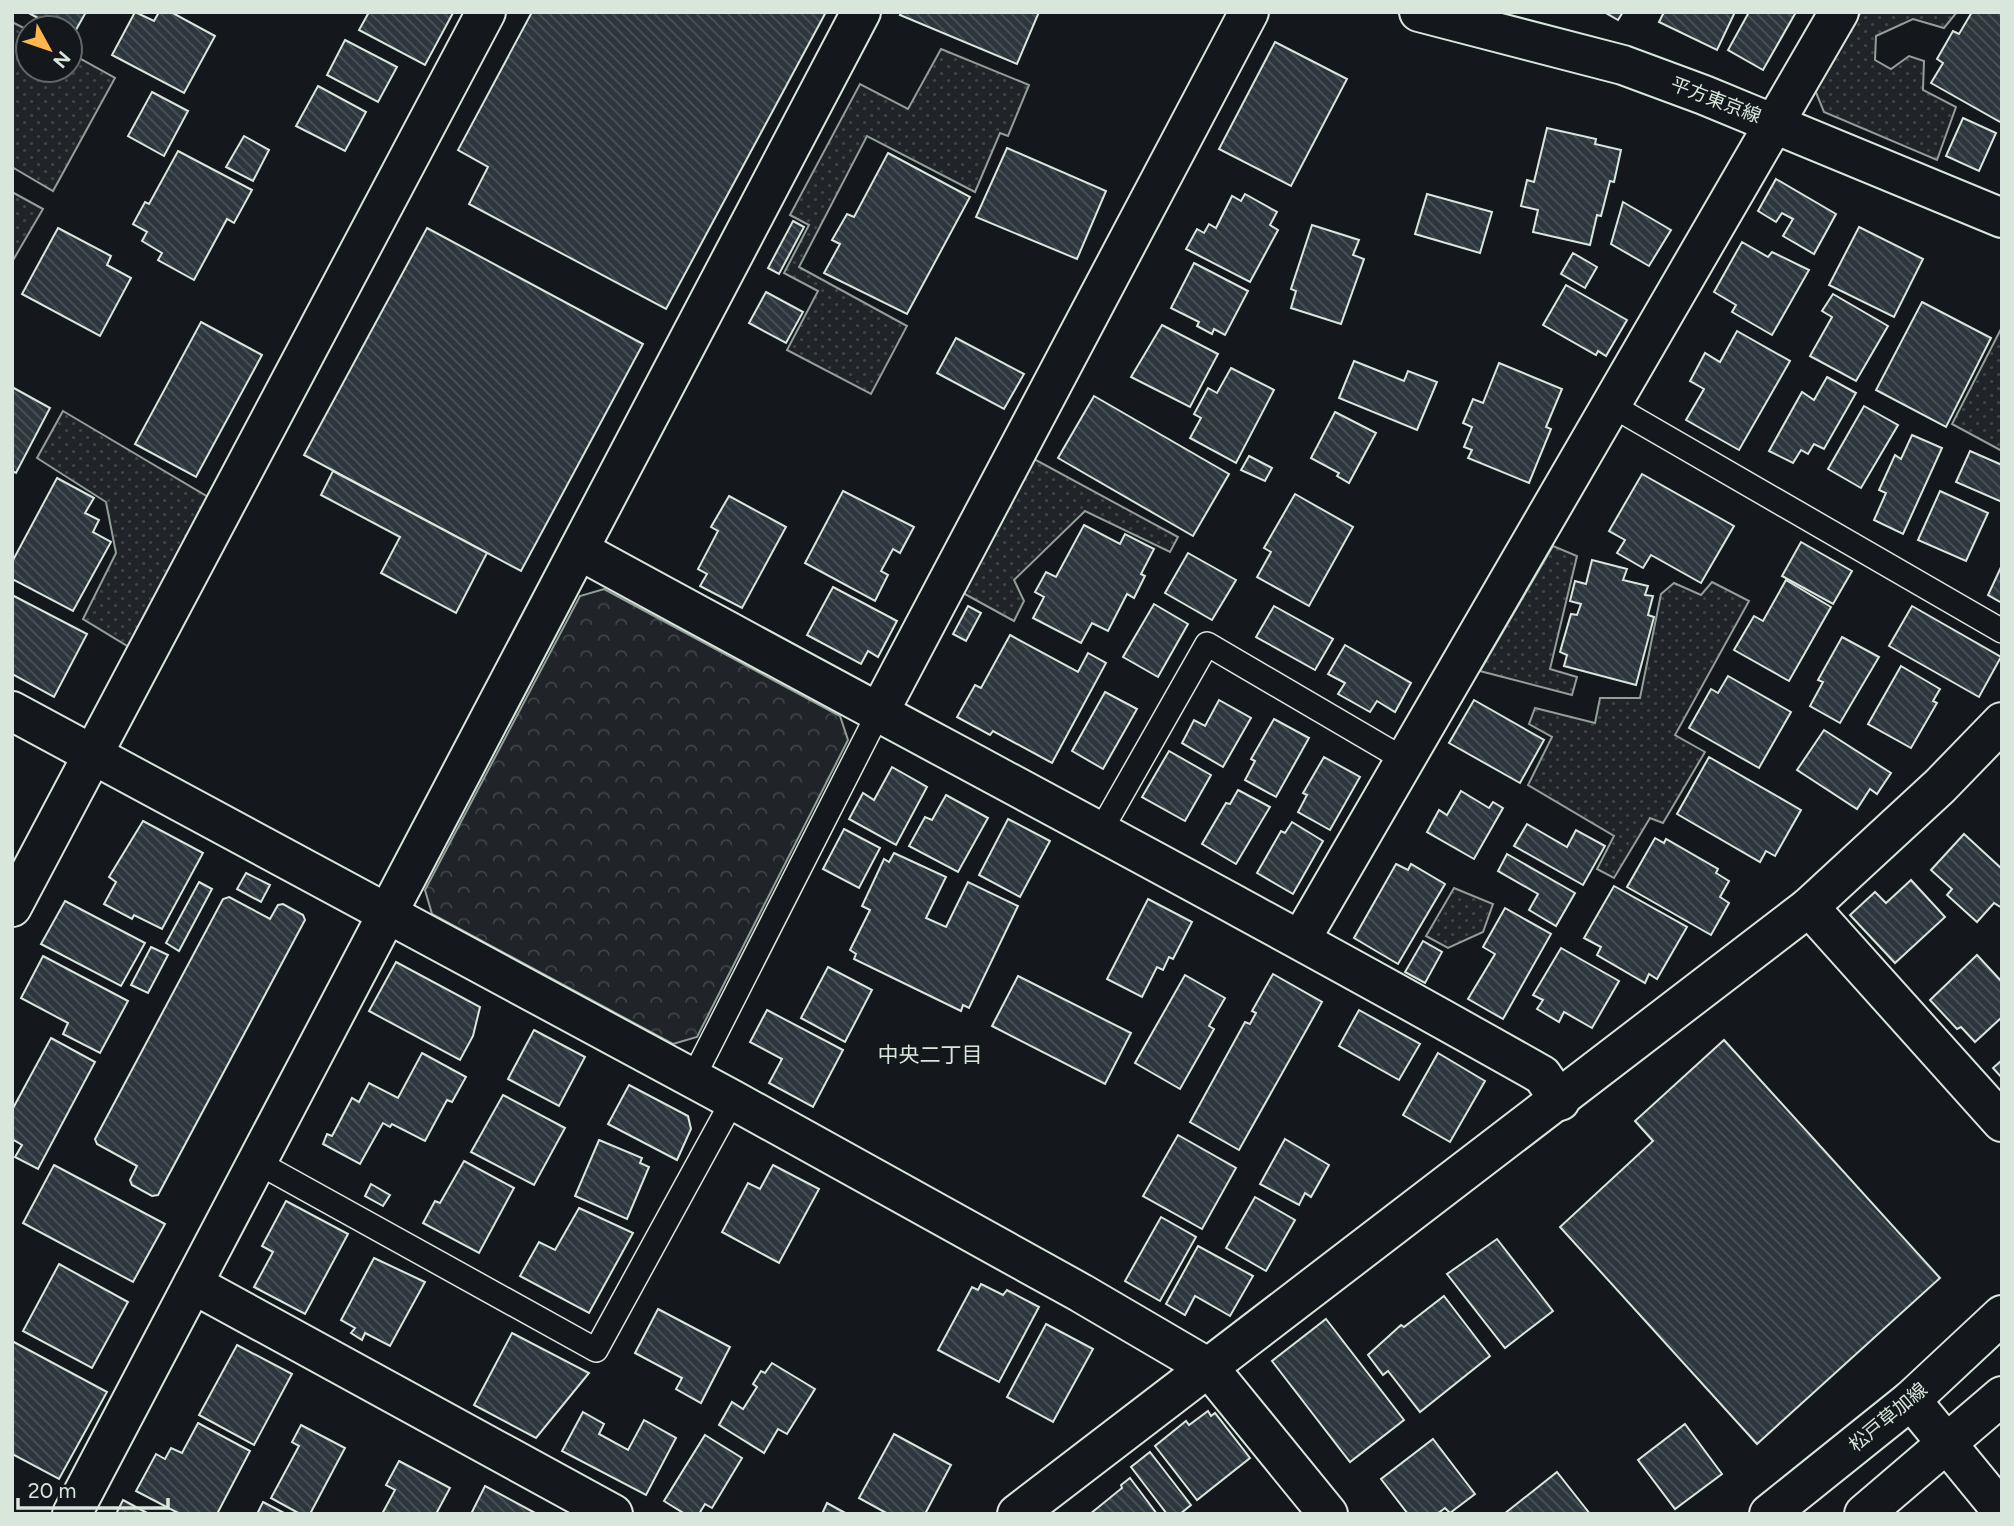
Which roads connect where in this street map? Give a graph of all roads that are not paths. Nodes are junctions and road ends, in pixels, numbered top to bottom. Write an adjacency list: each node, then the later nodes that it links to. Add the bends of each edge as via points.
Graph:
1 (486, 12): 14 (street)
2 (861, 12): 9 (street)
3 (1249, 12): 12 (street)
4 (1419, 12): 6 (street, 平方東京線, via 1623,65)
5 (1839, 12): 6 (street)
6 (1775, 124): 7 (street, 平方東京線); 8 (street)
7 (2002, 218)
8 (1611, 405): 10 (lane); 15 (street)
9 (579, 550): 12 (street); 19 (street)
10 (2002, 631)
11 (12, 711): 14 (street)
12 (878, 714): 16 (street); 21 (lane)
13 (2002, 722): 18 (street)
14 (93, 755): 17 (street); 19 (street)
15 (1405, 760): 16 (lane, via 1207,643); 20 (street)
16 (1100, 832): 20 (street)
17 (12, 907)
18 (1810, 907): 23 (street); 24 (street)
19 (387, 913): 21 (street); 25 (street)
20 (1301, 939): 23 (street, via 1542,1075)
21 (693, 1078): 22 (street)
22 (733, 1100): 25 (lane, via 596,1350); 28 (street)
23 (1560, 1101): 28 (street)
24 (2002, 1122)
25 (257, 1162): 26 (street)
26 (193, 1284): 33 (street); 34 (street)
27 (2002, 1315): 30 (street, 松戸草加線)
28 (1209, 1368): 35 (street); 36 (street)
29 (2002, 1396): 31 (street)
30 (1911, 1400): 31 (street); 37 (street, 松戸草加線)
31 (1948, 1444): 32 (street); 38 (street)
32 (2002, 1511)
33 (72, 1514)
34 (613, 1514)
35 (1017, 1514)
36 (1328, 1514)
37 (1769, 1514)
38 (1864, 1514)

